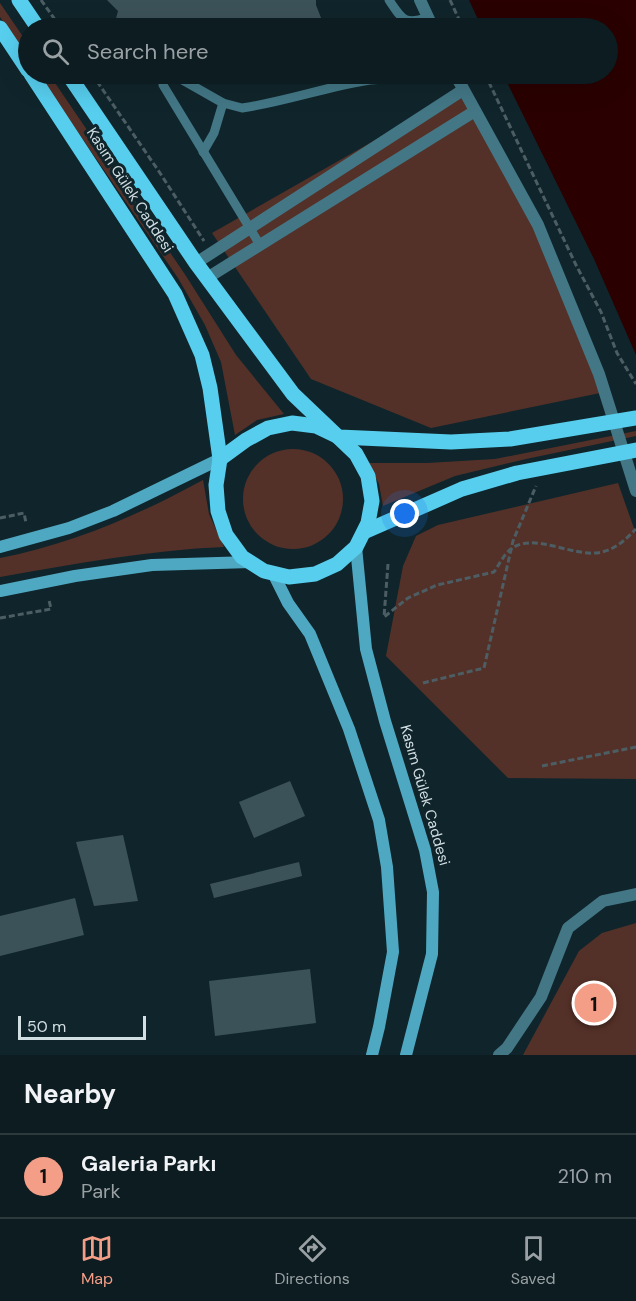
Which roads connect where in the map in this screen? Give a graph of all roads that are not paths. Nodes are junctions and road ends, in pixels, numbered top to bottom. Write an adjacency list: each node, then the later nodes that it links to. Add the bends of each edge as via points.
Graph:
1 (19, 0): 4 (main road)
2 (389, 0): 5 (lane)
3 (420, 0): 6 (street)
4 (31, 18)
5 (403, 18)
6 (429, 18)
7 (0, 28): 8 (main road, Kasım Gülek Caddesi)
8 (18, 54)
9 (38, 84): 26 (main road, Kasım Gülek Caddesi, via 175,294 202,356)
10 (75, 84): 21 (main road, Kasım Gülek Caddesi)
11 (163, 84): 18 (lane)
12 (190, 84): 16 (lane)
13 (350, 84): 16 (lane, via 242,108)
14 (460, 84): 15 (street)
15 (463, 90): 17 (street); 19 (street)
16 (223, 103): 18 (lane, via 214,133)
17 (475, 111): 20 (street); 27 (street, via 538,225 599,374)
18 (203, 152): 19 (lane)
19 (249, 228): 20 (lane); 21 (street)
20 (261, 245): 22 (street)
21 (196, 262): 22 (main road, Kasım Gülek Caddesi)
22 (207, 278): 24 (main road, Kasım Gülek Caddesi, via 293,394)
23 (636, 418): 24 (main road, via 510,439 451,442)
24 (339, 437): 26 (main road, via 314,426 292,423 267,428); 28 (main road, via 356,454 368,476 372,501)
25 (636, 450): 28 (main road, via 462,489)
26 (220, 459): 30 (main road, via 113,511); 31 (main road, via 218,511 226,535)
27 (636, 491)
28 (364, 532): 29 (main road)
29 (356, 547): 32 (main road, via 337,564 315,574 289,577); 36 (main road, Kasım Gülek Caddesi, via 366,650 425,850 433,892 432,954)
30 (0, 548)
31 (250, 562): 32 (main road); 33 (main road, via 152,565)
32 (273, 573): 35 (main road, via 310,634 349,729 379,819 393,952)
33 (0, 591)
34 (636, 894): 37 (street, via 603,901 568,928 541,997)
35 (372, 1055)
36 (405, 1055)
37 (499, 1055)

